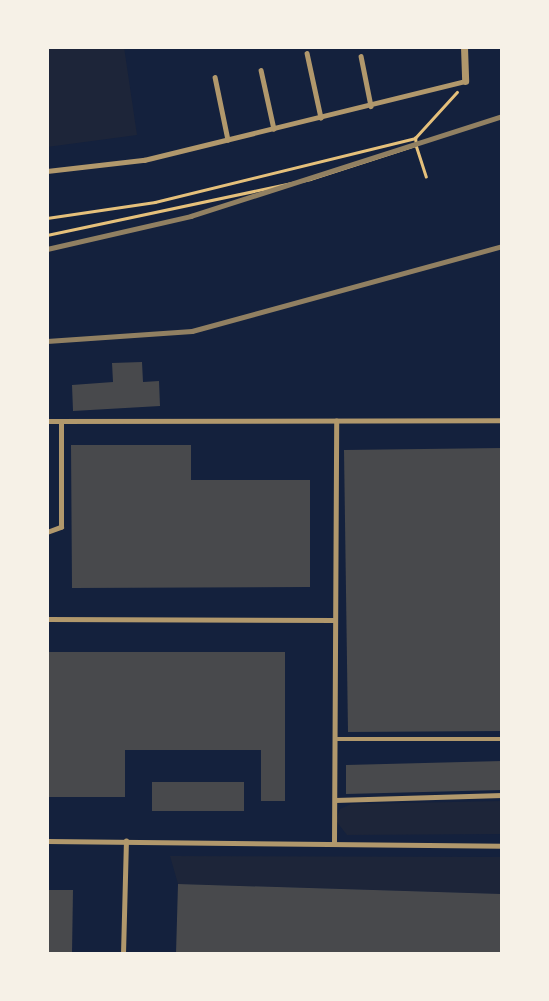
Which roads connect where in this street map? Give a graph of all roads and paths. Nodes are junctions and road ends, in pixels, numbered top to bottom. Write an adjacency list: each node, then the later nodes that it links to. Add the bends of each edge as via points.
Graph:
1 (464, 47): 6 (street)
2 (307, 53): 8 (lane)
3 (361, 56): 7 (lane)
4 (261, 71): 9 (lane)
5 (215, 77): 11 (lane)
6 (465, 80): 7 (lane); 10 (path)
7 (371, 106): 8 (lane)
8 (321, 117): 9 (lane)
9 (274, 129): 11 (lane)
10 (415, 138): 12 (path); 15 (path, via 155,202)
11 (228, 140): 13 (lane, via 145,160)
12 (416, 145): 14 (path); 16 (path, via 310,179)
13 (47, 172)
14 (426, 176)
15 (47, 218)
16 (47, 235)
17 (502, 420): 19 (lane)
18 (47, 421): 20 (lane)
19 (337, 421): 20 (lane); 23 (lane)
20 (61, 422): 21 (lane, via 61,527)
21 (47, 532)
22 (47, 619): 23 (lane)
23 (335, 620): 24 (lane)
24 (335, 739): 25 (lane); 27 (lane)
25 (502, 739)
26 (502, 795): 27 (lane)
27 (335, 800): 30 (lane)
28 (47, 841): 29 (lane)
29 (126, 841): 30 (lane); 32 (lane)
30 (334, 843): 31 (lane)
31 (502, 846)
32 (123, 954)

